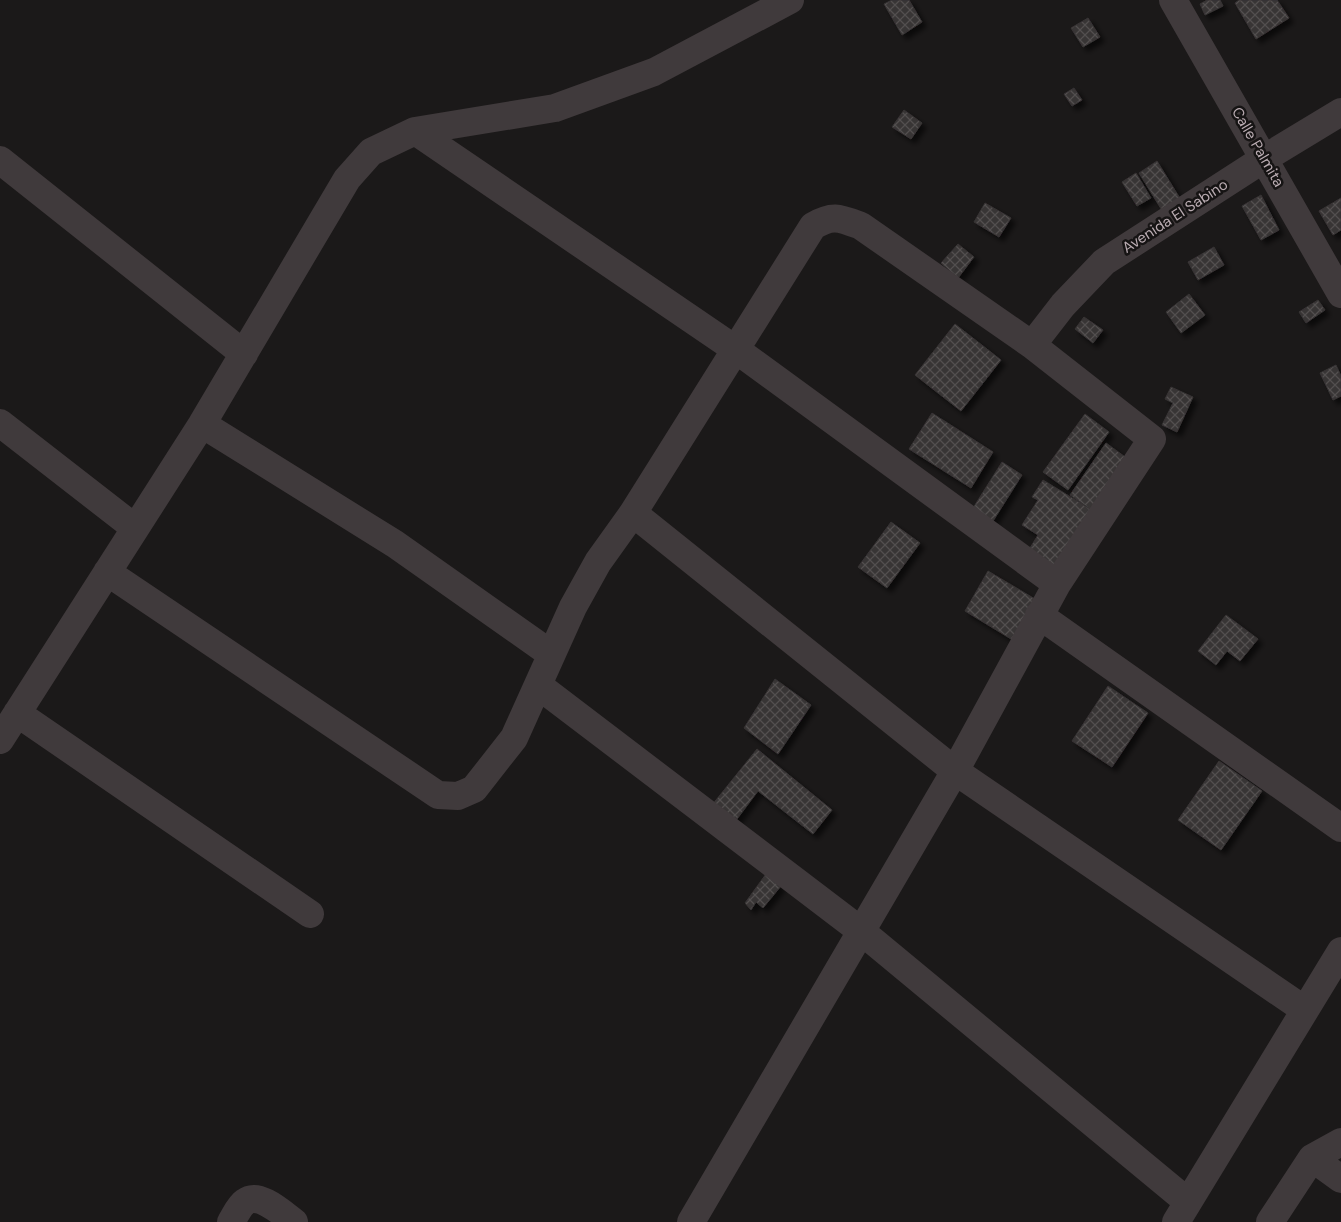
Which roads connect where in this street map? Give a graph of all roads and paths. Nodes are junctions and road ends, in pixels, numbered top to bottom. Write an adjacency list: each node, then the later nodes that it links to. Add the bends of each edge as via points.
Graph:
1 (790, 0): 4 (street, via 654,72 555,108)
2 (1174, 0): 5 (street, Calle Palmita)
3 (1341, 112): 5 (street, Avenida El Sabino)
4 (415, 131): 9 (street); 10 (street, via 371,152 347,179)
5 (1265, 158): 7 (street, Calle Palmita); 8 (street, Avenida El Sabino, via 1104,262 1063,305)
6 (0, 160): 10 (street)
7 (1341, 294)
8 (1032, 345): 9 (street, via 861,226 841,218 826,218 813,226); 16 (street, via 1152,439)
9 (735, 349): 13 (street); 16 (street)
10 (244, 354): 12 (street)
11 (0, 423): 14 (street)
12 (202, 424): 14 (street); 18 (street, via 395,544)
13 (633, 513): 18 (street, via 598,562); 22 (street)
14 (135, 528): 15 (street)
15 (107, 572): 19 (street, via 438,795 458,796 474,789 514,738); 20 (street)
16 (1057, 584): 17 (street)
17 (1039, 615): 22 (street); 23 (street)
18 (551, 654): 19 (street)
19 (539, 686): 25 (street)
20 (17, 713): 21 (street); 24 (street)
21 (0, 740)
22 (955, 771): 25 (street); 27 (street)
23 (1341, 828)
24 (310, 914)
25 (861, 931): 31 (street); 34 (street)
26 (1341, 951): 27 (street)
27 (1305, 1010): 31 (street)
28 (1341, 1142): 29 (street)
29 (1312, 1158): 30 (street); 35 (street)
30 (1341, 1179)
31 (1182, 1212)
32 (231, 1222): 33 (street, via 244,1202 253,1199 262,1201)
33 (294, 1222)
34 (691, 1222)
35 (1270, 1222)

